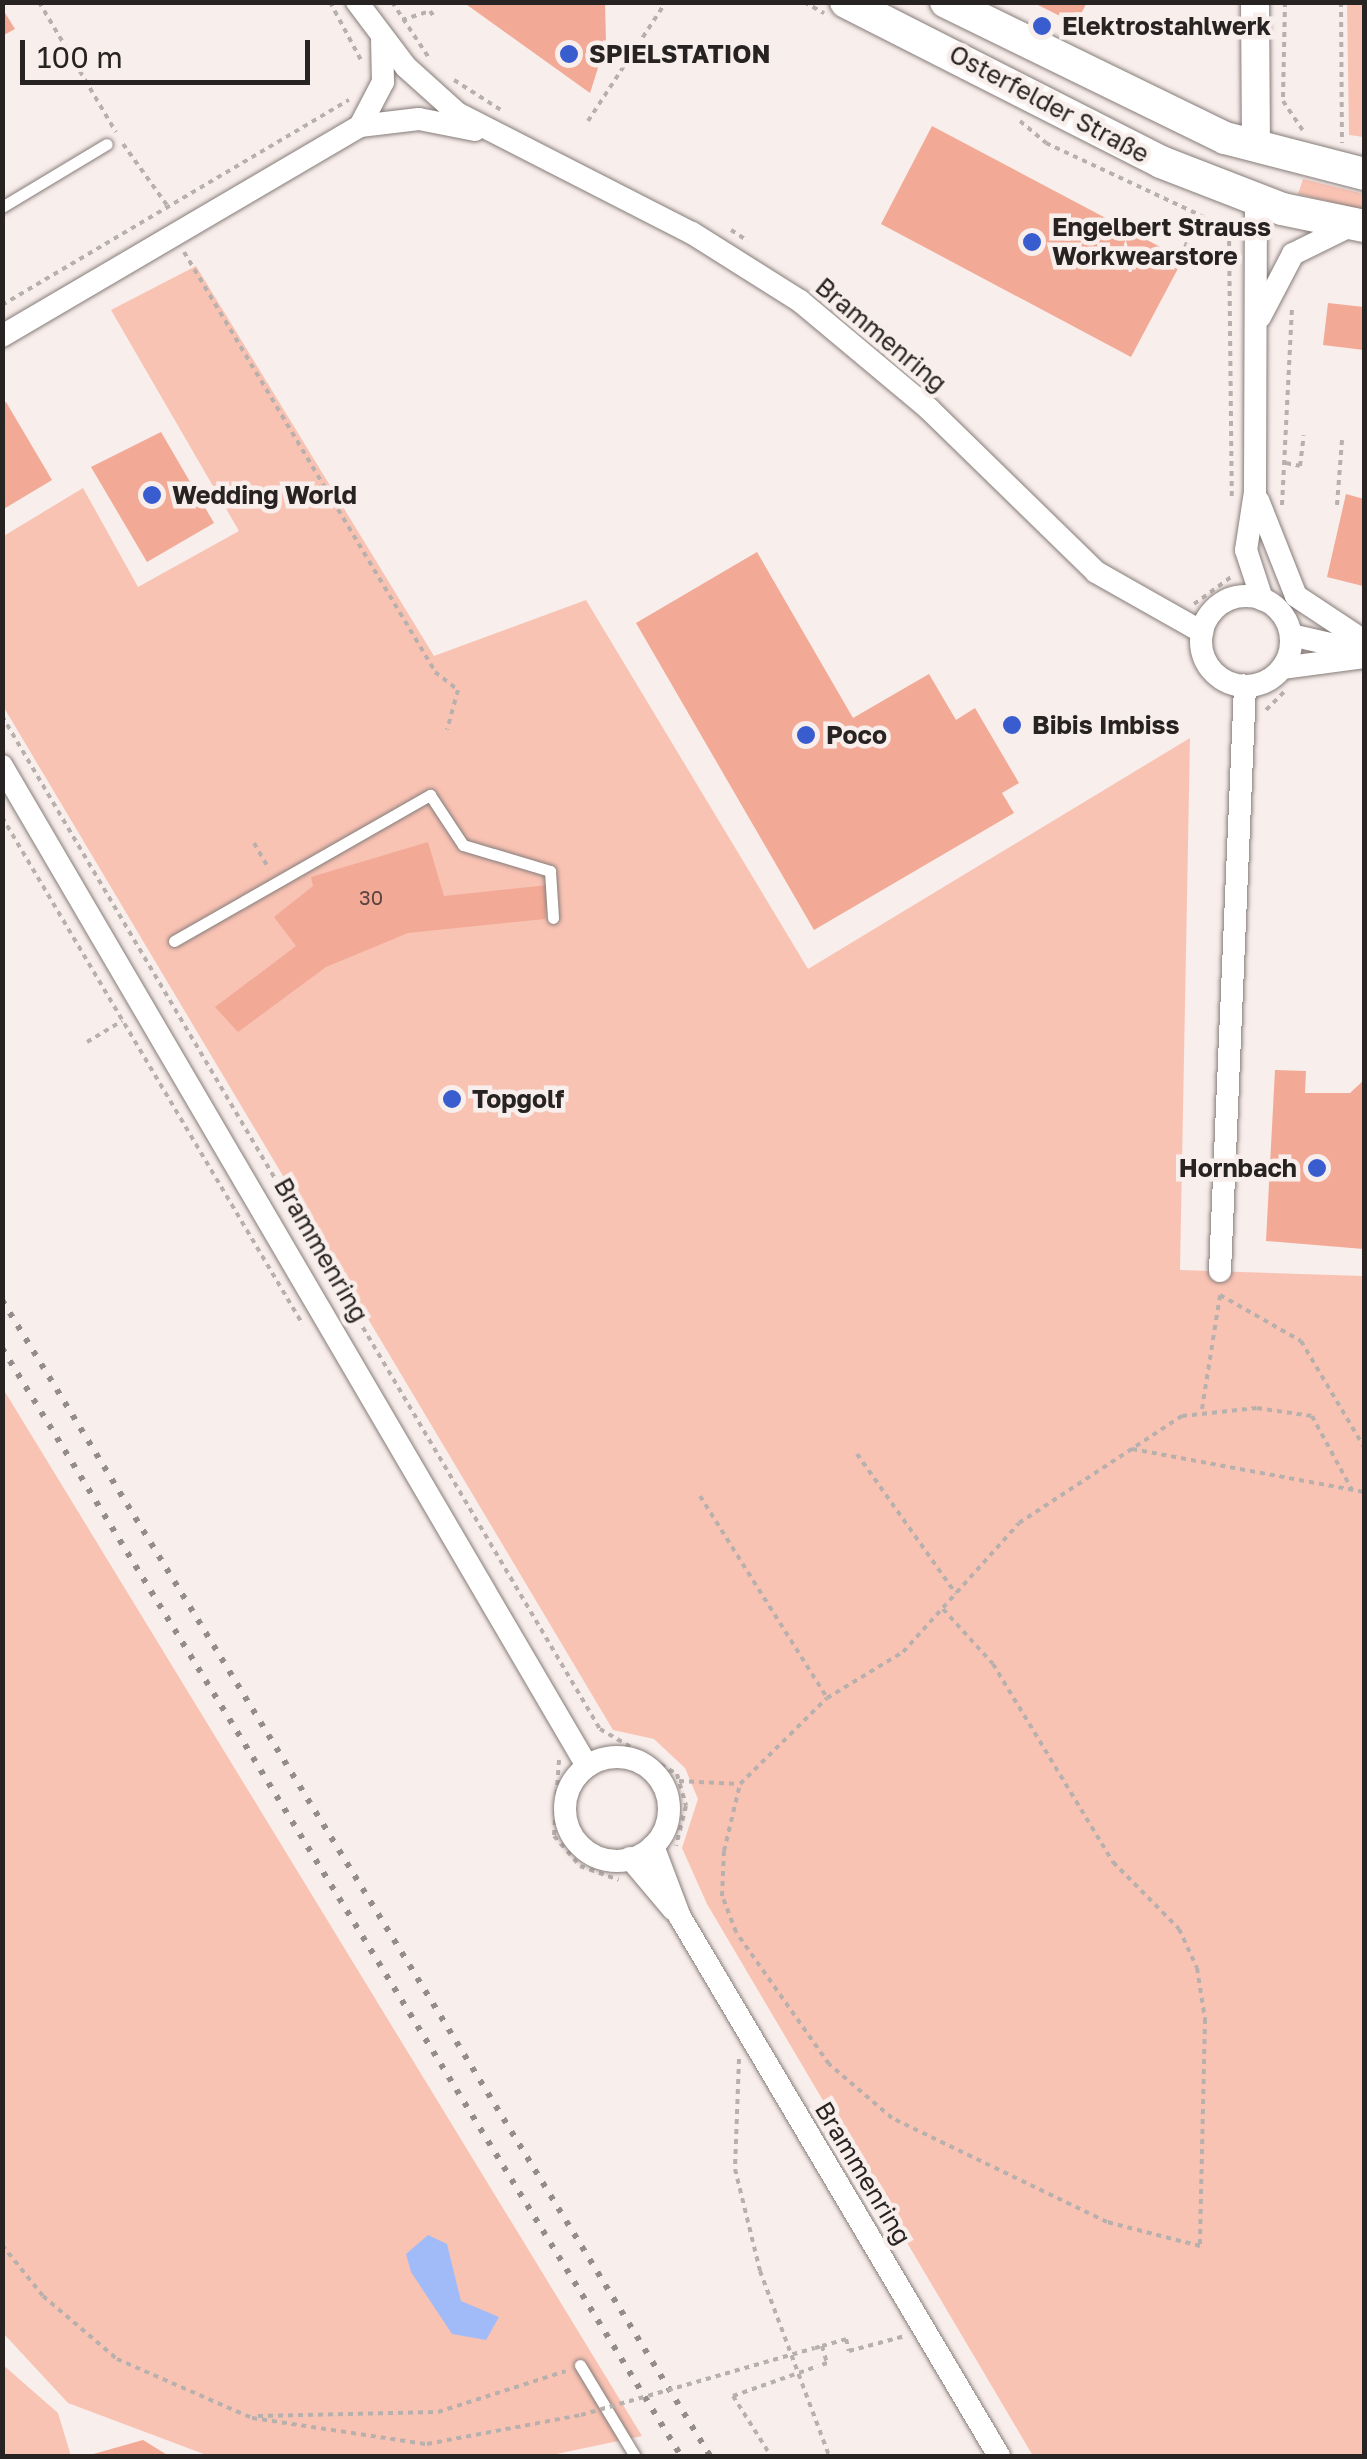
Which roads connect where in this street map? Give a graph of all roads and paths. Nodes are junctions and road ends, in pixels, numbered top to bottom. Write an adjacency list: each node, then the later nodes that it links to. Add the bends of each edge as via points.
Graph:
1 (40, 2): 27 (path, via 152,193)
2 (330, 2): 15 (path)
3 (357, 2): 14 (street, Brammenring)
4 (435, 2): 11 (path)
5 (666, 2): 17 (path)
6 (846, 2): 25 (main road, Osterfelder Straße, via 1128,146)
7 (946, 2): 23 (main road, Osterfelder Straße, via 1125,96)
8 (1255, 2): 23 (street)
9 (1285, 2): 20 (path, via 1284,100)
10 (1341, 2): 22 (path)
11 (430, 11): 12 (path); 13 (path)
12 (436, 18)
13 (402, 20)
14 (382, 37): 18 (street, via 383,82); 19 (street, Brammenring, via 423,85)
15 (361, 70)
16 (354, 92): 27 (path)
17 (588, 122)
18 (360, 126): 19 (street, Brammenring, via 418,119); 31 (street, Brammenring)
19 (487, 132): 47 (street, Brammenring, via 692,233 800,301 929,409 1096,572)
20 (1305, 133)
21 (107, 144): 26 (lane)
22 (1342, 144)
23 (1256, 146): 24 (main road, Osterfelder Straße); 25 (main road)
24 (1364, 174)
25 (1256, 198): 29 (main road, Osterfelder Straße); 35 (street, via 1251,282)
26 (2, 207)
27 (170, 208): 34 (path)
28 (1199, 216): 32 (path)
29 (1360, 226): 35 (street, via 1318,235 1293,254)
30 (1230, 231): 41 (path)
31 (174, 235): 36 (street, Brammenring); 55 (path, via 435,672 458,690)
32 (1184, 247)
33 (1292, 300): 39 (path)
34 (2, 304)
35 (1260, 317): 40 (street)
36 (2, 336)
37 (1304, 435): 39 (path, via 1300,466)
38 (1342, 440): 42 (path)
39 (1284, 462): 43 (path)
40 (1256, 492): 46 (street, via 1246,570); 49 (street, via 1296,596)
41 (1233, 503)
42 (1337, 505)
43 (1281, 522)
44 (1230, 561): 45 (path)
45 (1231, 577)
46 (1262, 599): 47 (street, via 1223,602); 48 (street)
47 (1202, 632): 52 (street, via 1212,671)
48 (1291, 636): 50 (street); 51 (street)
49 (1364, 641)
50 (1364, 653): 51 (street)
51 (1291, 675): 52 (street); 54 (path, via 1267,706)
52 (1245, 686): 63 (street)
53 (2, 716): 75 (path, via 600,1729 660,1757)
54 (1262, 727)
55 (446, 730)
56 (2, 766): 74 (street, Brammenring)
57 (254, 843): 58 (path)
58 (278, 884): 59 (lane, via 430,795 463,845 550,871); 60 (lane)
59 (553, 918)
60 (174, 941)
61 (122, 1021): 62 (path)
62 (87, 1042)
63 (1220, 1271)
64 (1202, 1410): 65 (path, via 1220,1295 1301,1341); 66 (path); 68 (path, via 1312,1416)
65 (1364, 1447)
66 (1132, 1449): 68 (path); 71 (path, via 1019,1523)
67 (857, 1454): 71 (path)
68 (1352, 1490): 69 (path)
69 (1364, 1492)
70 (700, 1496): 73 (path)
71 (956, 1594): 72 (path)
72 (943, 1608): 73 (path, via 903,1652); 76 (path, via 993,1664 1113,1862 1179,1929 1198,1968 1205,2018 1200,2246 1107,2222 892,2118 829,2064 736,1932 722,1896)
73 (827, 1698): 76 (path)
74 (587, 1766): 77 (street, via 624,1757 657,1777 668,1807); 78 (street, via 565,1799 568,1825 591,1853)
75 (679, 1781): 76 (path); 79 (path, via 686,1806)
76 (740, 1784)
77 (653, 1846): 78 (street); 80 (street, Brammenring)
78 (630, 1858): 80 (street, Brammenring)
79 (676, 1863)
80 (680, 1917): 90 (street, Brammenring)
81 (739, 2058): 89 (path, via 735,2169 760,2271)
82 (2, 2245): 86 (path, via 54,2307 117,2359)
83 (890, 2341): 84 (path, via 850,2351 846,2339)
84 (822, 2346): 86 (path, bridge, via 581,2415 426,2444); 88 (path, bridge, via 827,2363 733,2396)
85 (580, 2365): 86 (path, via 438,2412); 87 (lane)
86 (252, 2418)
87 (635, 2456)
88 (771, 2456)
89 (829, 2456)
90 (998, 2456)

